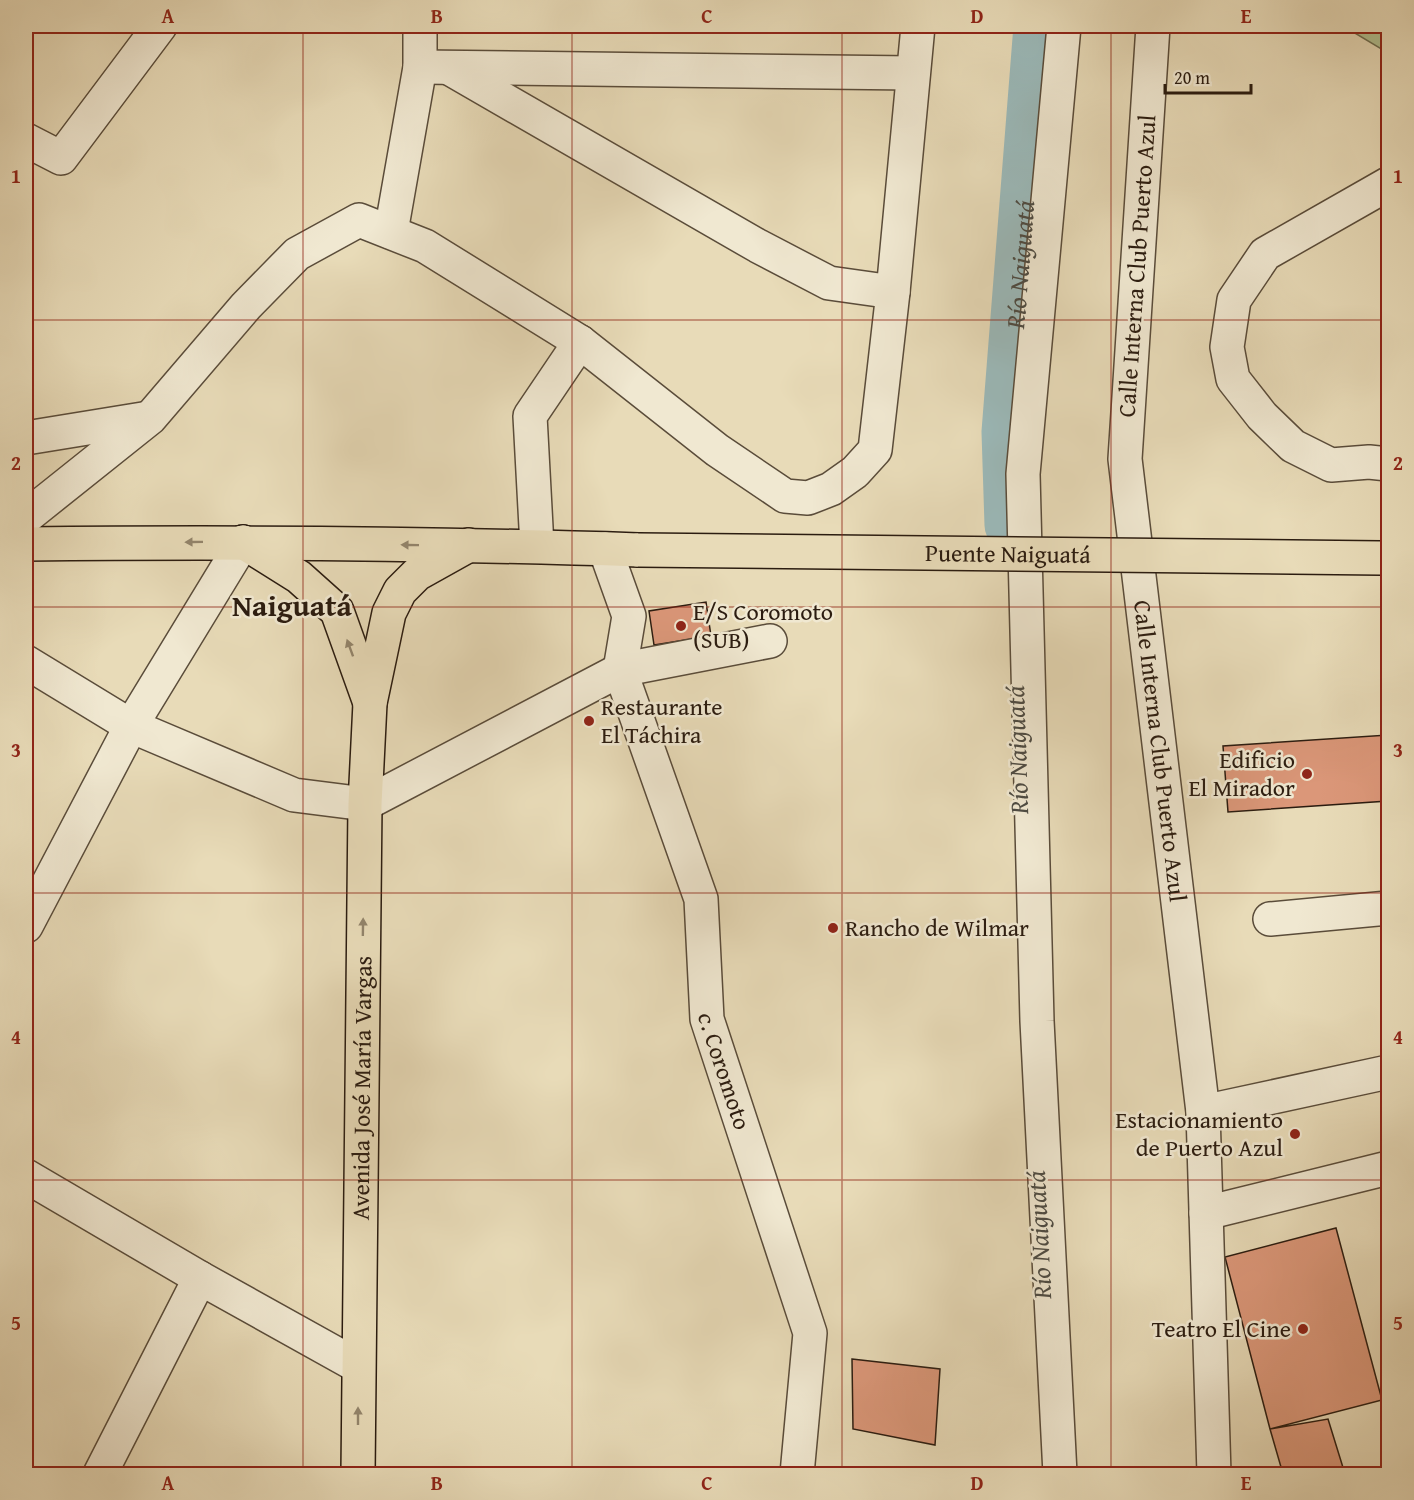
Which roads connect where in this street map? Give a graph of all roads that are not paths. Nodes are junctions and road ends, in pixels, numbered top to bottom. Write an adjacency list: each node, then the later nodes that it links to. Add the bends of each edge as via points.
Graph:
1 (160, 26): 8 (street, via 61,158)
2 (420, 26): 6 (street)
3 (918, 26): 7 (street)
4 (1064, 26): 42 (street, via 1023,474 1037,1021)
5 (1153, 26): 33 (street, Calle Interna Club Puerto Azul, via 1125,459)
6 (435, 68): 7 (street); 10 (street); 11 (street, via 829,283)
7 (914, 74): 11 (street)
8 (26, 140)
9 (1389, 184): 15 (street, via 1265,254 1234,300 1227,347 1233,379 1262,416 1293,446 1331,465)
10 (391, 232): 12 (street, via 425,246); 13 (street, via 359,220 297,254 246,306)
11 (893, 292): 12 (street, via 875,450 855,472 831,489 808,498 785,496 717,450)
12 (580, 342): 20 (street, via 530,416)
13 (150, 418): 14 (street); 16 (street)
14 (26, 438)
15 (1389, 464)
16 (26, 517)
17 (243, 542): 18 (main road, Puente Naiguatá, one-way to 18); 19 (main road, Puente Naiguatá, one-way to 17); 26 (main road, Avenida José María Vargas, one-way to 17, via 337,611 299,577); 27 (street)
18 (26, 544)
19 (469, 545): 20 (main road, Puente Naiguatá); 26 (main road, Avenida José María Vargas, via 417,574 400,591 389,613)
20 (537, 546): 21 (main road, Puente Naiguatá)
21 (605, 549): 22 (main road, Puente Naiguatá, bridge); 25 (street, via 629,616)
22 (1385, 558)
23 (770, 641): 25 (street)
24 (26, 662): 27 (street)
25 (620, 670): 28 (street); 41 (street, c. Coromoto, via 701,899 707,1019 810,1333)
26 (370, 703): 28 (main road, Avenida José María Vargas)
27 (131, 726): 28 (street, via 294,795); 31 (street)
28 (365, 804): 38 (main road, Avenida José María Vargas, one-way to 28)
29 (1389, 908): 30 (street)
30 (1270, 919)
31 (26, 926)
32 (1389, 1072): 33 (street)
33 (1203, 1112): 36 (street, Calle Interna Club Puerto Azul)
34 (1389, 1168): 36 (street)
35 (26, 1176): 37 (street)
36 (1206, 1213): 43 (street, Calle Interna Club Puerto Azul)
37 (200, 1278): 38 (street); 39 (street)
38 (358, 1366): 40 (main road, Avenida José María Vargas, one-way to 38)
39 (100, 1474)
40 (358, 1474)
41 (798, 1474)
42 (1060, 1474)
43 (1214, 1474)

